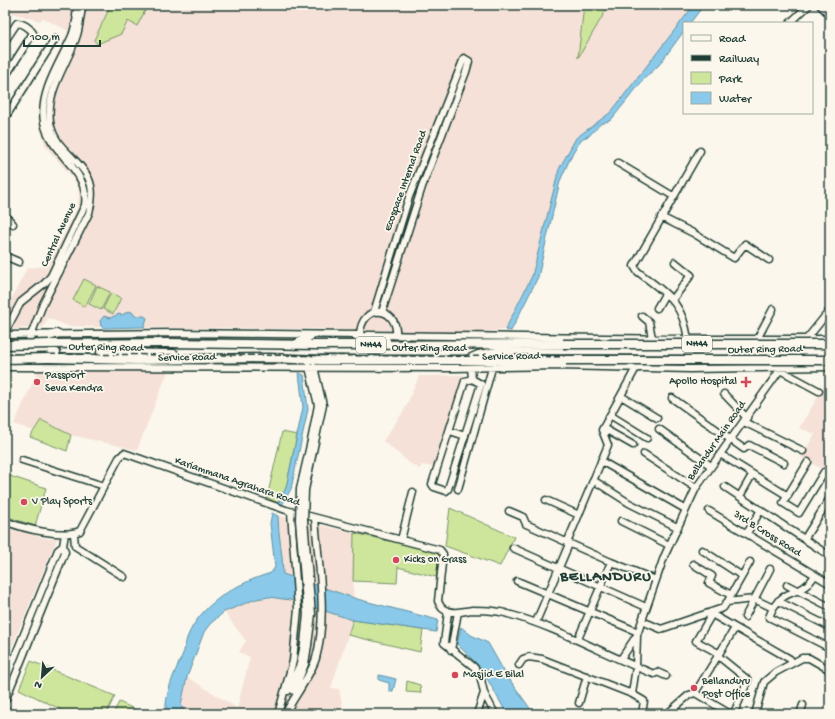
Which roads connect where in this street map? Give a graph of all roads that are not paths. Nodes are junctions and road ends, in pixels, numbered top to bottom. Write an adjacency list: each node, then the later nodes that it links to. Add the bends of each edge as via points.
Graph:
1 (77, 5): 8 (street)
2 (80, 5): 8 (street, Central Avenue)
3 (83, 5): 8 (street, Central Avenue)
4 (88, 5): 8 (street, via 84,16)
5 (808, 5): 9 (street)
6 (820, 5): 7 (street)
7 (830, 15)
8 (78, 20): 40 (street, Central Avenue, via 49,84 44,121 50,141 82,179 86,196 85,205 51,276 21,302); 41 (street, Central Avenue, via 77,36 54,86 50,121 59,142 86,173 92,197 89,212)
9 (791, 22)
10 (55, 39): 17 (street)
11 (5, 42): 14 (street, via 17,23 23,24 33,33)
12 (466, 60): 13 (street, Ecospace Internal Road)
13 (463, 71): 15 (street, Ecospace Internal Road); 16 (street, Ecospace Internal Road)
14 (5, 77)
15 (453, 86): 16 (street); 18 (street, Ecospace Internal Road)
16 (460, 89): 19 (street, Ecospace Internal Road)
17 (5, 118)
18 (434, 130): 19 (street); 22 (street, Ecospace Internal Road)
19 (442, 133): 23 (street, Ecospace Internal Road)
20 (700, 151): 24 (street)
21 (618, 163): 24 (street)
22 (414, 184): 23 (street); 37 (street, Ecospace Internal Road)
23 (422, 187): 38 (street, Ecospace Internal Road)
24 (673, 196): 26 (street)
25 (5, 215): 27 (street)
26 (661, 217): 29 (street, via 694,233 734,258 746,244); 32 (street, via 634,269)
27 (13, 224)
28 (5, 256): 30 (street)
29 (769, 260)
30 (19, 262)
31 (675, 262): 33 (street, via 691,275)
32 (666, 294): 33 (street); 34 (street)
33 (673, 299): 48 (street, via 682,314)
34 (657, 308)
35 (773, 309): 47 (street)
36 (830, 310): 50 (street, Bellandur Main Road)
37 (374, 312): 38 (street); 44 (street, Ecospace Internal Road, via 365,318)
38 (382, 312): 45 (street, via 392,319 397,329)
39 (642, 316): 46 (street, via 649,322)
40 (5, 333): 41 (street)
41 (30, 334): 42 (street); 59 (street, Central Avenue)
42 (56, 334): 43 (street); 60 (highway, via 42,338)
43 (310, 336): 44 (street); 54 (highway)
44 (358, 336): 45 (street); 55 (highway, via 384,340)
45 (396, 336): 51 (street)
46 (652, 338): 48 (street); 51 (street)
47 (757, 338): 48 (street); 50 (street); 61 (street)
48 (688, 339)
49 (830, 339): 50 (street)
50 (806, 340): 57 (street, Bellandur Main Road)
51 (431, 341): 52 (highway, Outer Ring Road / NH44, bridge, via 563,344); 55 (highway, Outer Ring Road / NH44)
52 (830, 344)
53 (5, 345): 54 (highway, Outer Ring Road / NH44, bridge)
54 (295, 345): 55 (highway, Outer Ring Road / NH44)
55 (396, 345)
56 (830, 351): 57 (highway)
57 (796, 352): 61 (street); 76 (street, Bellandur Main Road)
58 (5, 353): 59 (highway)
59 (24, 353): 60 (highway); 68 (street, Central Avenue)
60 (39, 353): 62 (highway, via 267,353)
61 (750, 353): 64 (street, via 497,351 478,354); 75 (street)
62 (286, 358): 66 (highway, Outer Ring Road / NH44); 67 (highway, Outer Ring Road / NH44)
63 (5, 359): 66 (highway, Outer Ring Road / NH44, bridge)
64 (464, 360): 65 (highway, Outer Ring Road / NH44, bridge); 67 (highway, Outer Ring Road / NH44)
65 (830, 360)
66 (48, 362): 68 (street, Service Road); 70 (street, Service Road, via 108,368)
67 (370, 363): 70 (street, Service Road); 72 (street, Service Road)
68 (24, 366): 69 (street, Service Road)
69 (5, 367)
70 (311, 367): 166 (street, bridge, via 318,405 313,441 300,489 299,520 307,614)
71 (830, 367): 76 (street, Service Road)
72 (471, 368): 73 (street, Service Road); 77 (street)
73 (492, 368): 74 (street, Service Road); 106 (street)
74 (636, 368): 75 (street, Service Road); 80 (street)
75 (740, 368): 76 (street, Service Road)
76 (781, 368): 78 (street); 84 (street, Bellandur Main Road)
77 (472, 379): 87 (street, via 465,381); 88 (street, via 481,384)
78 (819, 391)
79 (724, 394): 84 (street)
80 (621, 396): 82 (street); 83 (street)
81 (672, 398): 90 (street)
82 (610, 415): 85 (street); 89 (street)
83 (657, 418)
84 (745, 420): 90 (street, Bellandur Main Road); 92 (street)
85 (603, 428): 91 (street); 96 (street, via 602,433 608,445)
86 (659, 429): 99 (street)
87 (450, 431): 88 (street); 88 (street, via 432,484 446,491)
88 (465, 436)
89 (647, 438)
90 (730, 440): 94 (street, Bellandur Main Road); 98 (street, via 744,449 749,444)
91 (633, 445)
92 (803, 451)
93 (644, 454): 105 (street)
94 (720, 454): 99 (street, Bellandur Main Road); 101 (street)
95 (22, 460): 103 (street)
96 (601, 461): 102 (street); 112 (street)
97 (808, 462): 109 (street)
98 (784, 463)
99 (711, 466): 105 (street, Bellandur Main Road)
100 (824, 472): 109 (street, via 798,513 783,503)
101 (752, 475): 108 (street); 109 (street)
102 (593, 480): 117 (street); 121 (street, via 629,503)
103 (104, 486): 114 (street, Kariammana Agrahara Road, via 119,458 124,454); 124 (street, Kariammana Agrahara Road, via 80,531)
104 (725, 487): 108 (street)
105 (696, 488): 112 (street, Bellandur Main Road)
106 (458, 489)
107 (414, 492): 126 (street)
108 (740, 496): 113 (street)
109 (788, 496)
110 (830, 498): 125 (street)
111 (546, 500): 117 (street)
112 (685, 508): 121 (street, Bellandur Main Road)
113 (761, 510): 122 (street); 125 (street)
114 (288, 511): 118 (street, Kariammana Agrahara Road); 184 (street, via 298,609 293,661)
115 (509, 511): 127 (street, via 523,517 526,524)
116 (709, 511): 122 (street, 3rd B Cross Road)
117 (579, 515): 127 (street)
118 (315, 518): 126 (street, Kariammana Agrahara Road); 188 (street, via 322,615 316,660)
119 (5, 521): 123 (street)
120 (622, 521): 128 (street)
121 (676, 527): 128 (street, Bellandur Main Road)
122 (747, 533): 138 (street, 3rd B Cross Road)
123 (65, 534): 124 (street); 129 (street)
124 (74, 534): 140 (street, via 75,546)
125 (805, 538): 132 (street)
126 (401, 540): 157 (street, Kariammana Agrahara Road, via 440,550 443,554 438,601)
127 (568, 543): 133 (street); 136 (street)
128 (669, 545): 141 (street, Bellandur Main Road)
129 (63, 546): 177 (street, via 58,550); 181 (street, via 65,552)
130 (513, 548): 136 (street)
131 (702, 550): 139 (street)
132 (830, 556)
133 (611, 562): 141 (street); 145 (street)
134 (750, 562): 139 (street)
135 (693, 564): 148 (street, via 712,576 709,583)
136 (558, 568): 145 (street); 147 (street)
137 (770, 569): 149 (street)
138 (815, 575): 143 (street, 3rd B Cross Road); 146 (street, via 807,586)
139 (742, 576): 148 (street)
140 (124, 577)
141 (656, 580): 152 (street, Bellandur Main Road)
142 (517, 581): 147 (street)
143 (830, 584)
144 (787, 585): 146 (street)
145 (600, 587): 152 (street); 155 (street)
146 (798, 591): 150 (street, via 784,595); 153 (street)
147 (548, 595): 155 (street); 161 (street)
148 (731, 596): 151 (street)
149 (754, 599): 151 (street); 154 (street); 159 (street)
150 (778, 601): 154 (street); 162 (street)
151 (727, 602): 156 (street, via 723,608)
152 (646, 607): 160 (street, Bellandur Main Road)
153 (830, 607)
154 (773, 608): 167 (street, via 769,617)
155 (590, 613): 164 (street); 165 (street)
156 (712, 613): 160 (street, via 661,629); 163 (street); 169 (street, via 696,641)
157 (447, 614): 158 (street); 168 (street, via 444,643)
158 (458, 614): 161 (street, via 473,610 506,613); 168 (street)
159 (746, 617)
160 (642, 621): 164 (street, Bellandur Main Road)
161 (536, 622): 165 (street)
162 (830, 627)
163 (735, 628): 169 (street); 171 (street)
164 (638, 634): 170 (street, Bellandur Main Road); 173 (street)
165 (578, 639): 170 (street)
166 (306, 644): 184 (street); 188 (street, via 305,664)
167 (830, 648)
168 (451, 650): 179 (street, via 480,675)
169 (718, 654): 178 (street); 193 (street, via 748,680)
170 (621, 659): 173 (street)
171 (790, 659)
172 (519, 665): 175 (street, via 523,659 529,657 542,659)
173 (636, 667): 176 (street); 180 (street)
174 (830, 670): 194 (street, via 809,658 802,658 776,672 764,682)
175 (587, 676): 180 (street); 182 (street)
176 (666, 676)
177 (5, 681)
178 (695, 693): 192 (street); 193 (street)
179 (484, 694): 189 (street); 190 (street)
180 (632, 694): 191 (street, via 644,701)
181 (5, 701)
182 (579, 703)
183 (803, 705): 195 (street)
184 (281, 706): 187 (street)
185 (5, 709): 186 (street)
186 (10, 714)
187 (278, 714)
188 (285, 714)
189 (477, 714)
190 (495, 714)
191 (642, 714)
192 (667, 714)
193 (734, 714)
194 (755, 714)
195 (800, 714)

